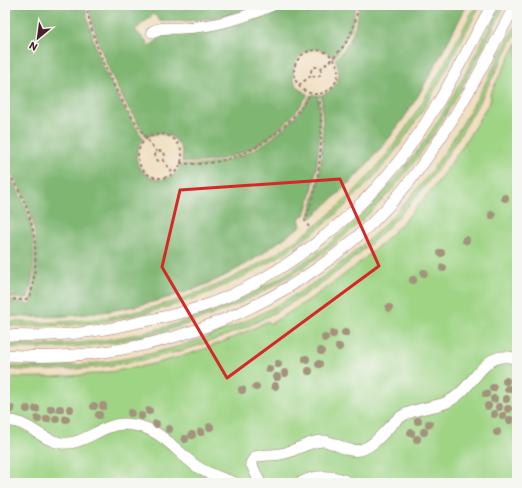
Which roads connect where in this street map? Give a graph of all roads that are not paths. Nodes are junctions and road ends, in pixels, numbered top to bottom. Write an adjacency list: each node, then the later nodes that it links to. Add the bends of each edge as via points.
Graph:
1 (273, 5): 4 (street, via 219,24 169,29 158,27)
2 (492, 5): 5 (street, via 449,85 407,151 358,206 326,235 298,255 250,284 192,310 81,334)
3 (515, 5): 6 (street, via 454,116 424,164 367,227 292,286 233,317 161,340 74,355)
4 (152, 32)
5 (5, 335)
6 (5, 355)
7 (517, 359): 10 (street, via 503,356 494,358 455,398 404,414 364,448 353,450 321,441 283,454 255,457 251,463)
8 (5, 421): 9 (street, via 21,423 46,438 65,443 78,441 116,425 139,426 165,438 202,470)
9 (234, 483)
10 (260, 483)
11 (300, 483): 12 (street, via 322,477)
12 (351, 483)

